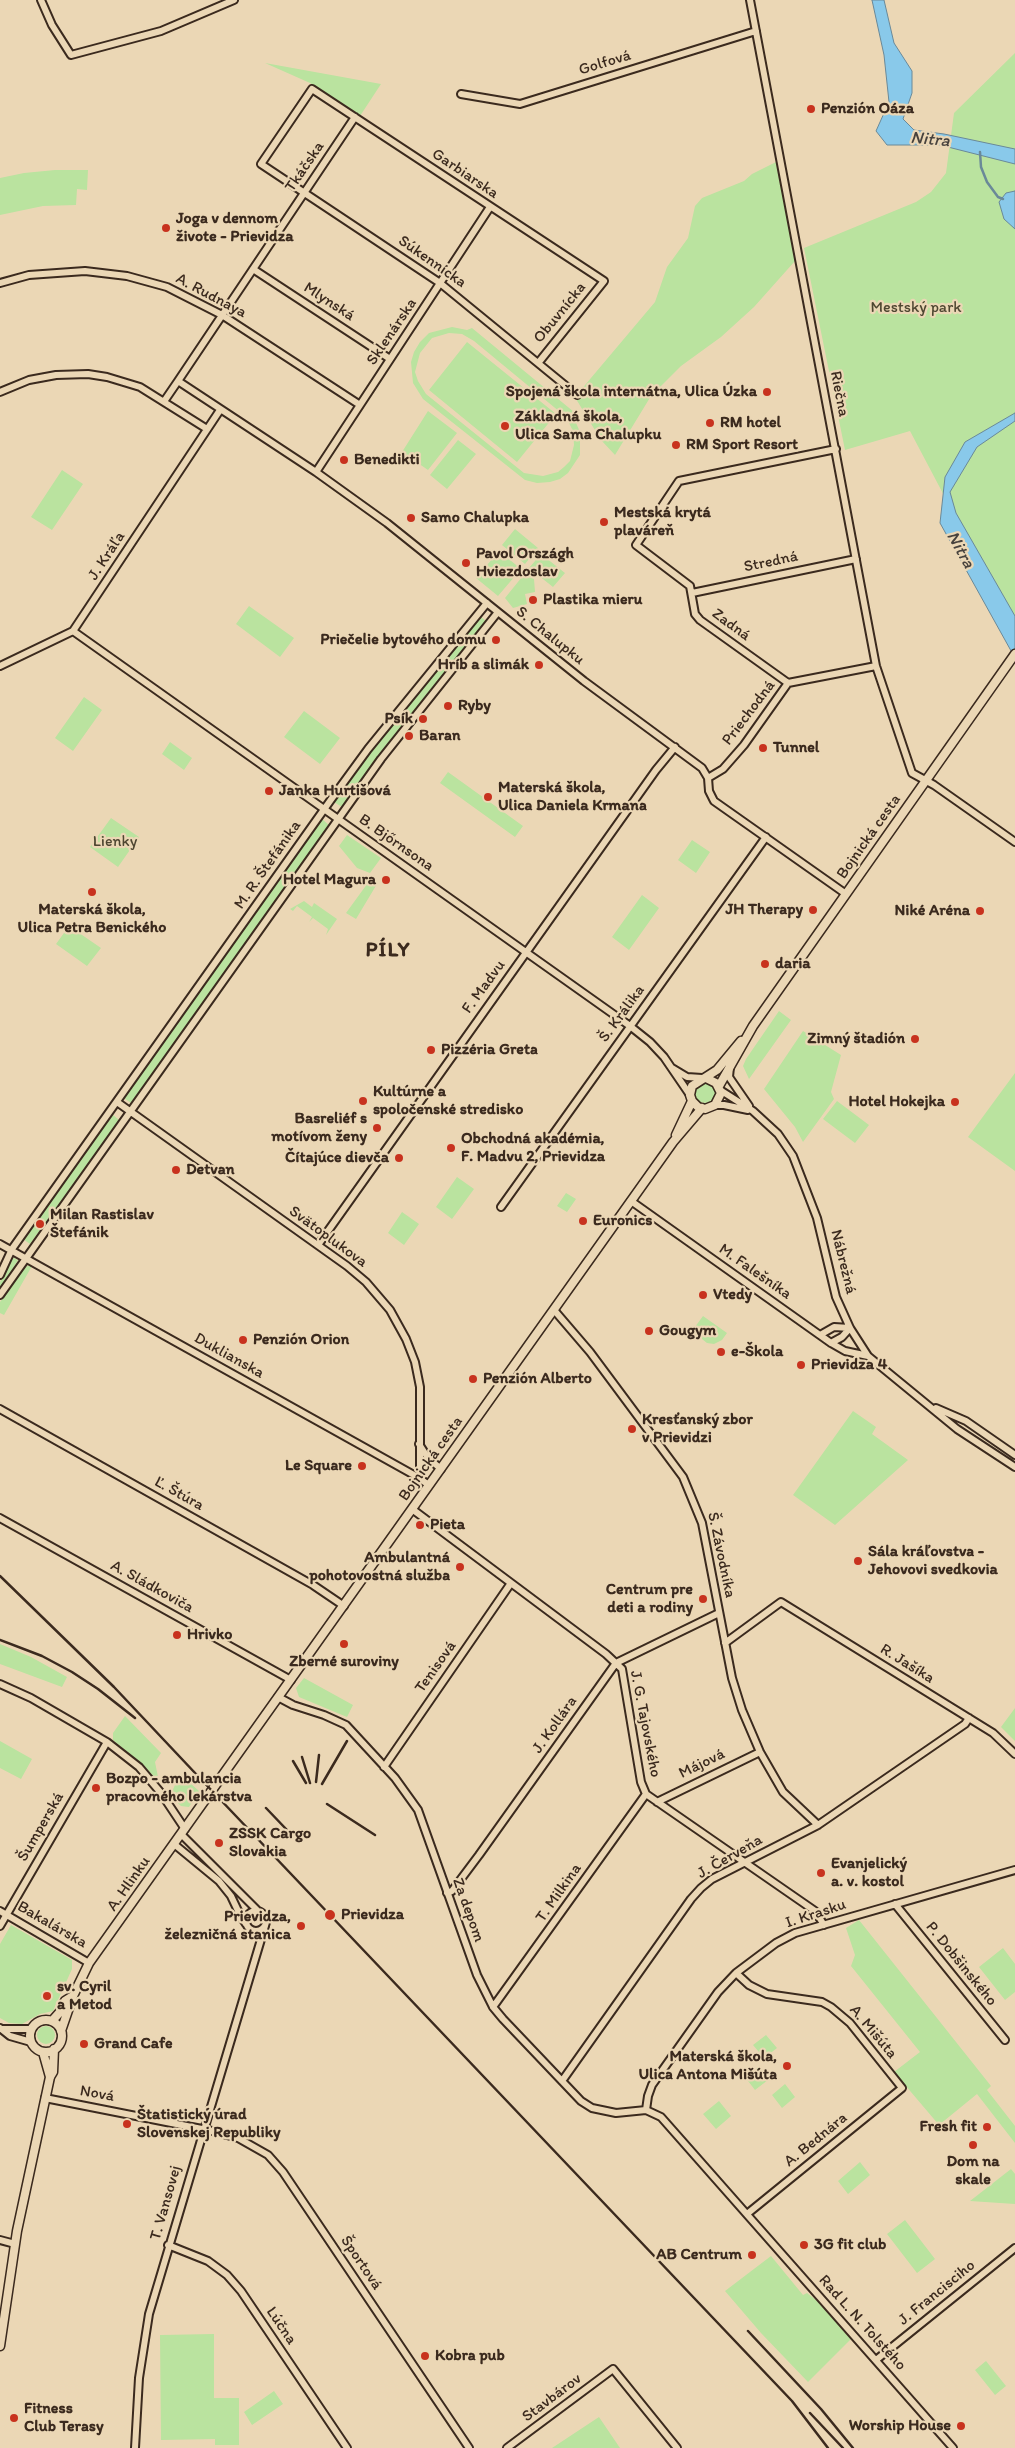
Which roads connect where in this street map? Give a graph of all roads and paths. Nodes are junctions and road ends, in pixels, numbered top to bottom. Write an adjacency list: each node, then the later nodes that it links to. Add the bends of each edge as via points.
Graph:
1 (41, 0): 2 (street, via 71,55 161,31)
2 (234, 0)
3 (750, 0): 4 (street, Riečna)
4 (756, 32): 5 (street, Golfová, via 520,104); 24 (street, Riečna)
5 (461, 94)
6 (355, 117): 7 (street, Garbiarska, via 312,89); 8 (street, Tkáčska); 9 (street, Garbiarska)
7 (261, 164): 8 (street, Súkennícka)
8 (304, 192): 10 (street, Tkáčska); 13 (street, Súkennícka)
9 (490, 207): 11 (street, Garbiarska); 13 (street, Sklenárska)
10 (253, 269): 14 (street, Tkáčska); 15 (street, Mlynská)
11 (604, 282): 16 (street, Obuvnícka)
12 (0, 283): 14 (street, A. Rudnaya, via 29,275 109,273 167,287)
13 (440, 283): 15 (street, Sklenárska); 16 (street, Súkennícka)
14 (222, 315): 17 (street, Tkáčska); 21 (street, A. Rudnaya)
15 (390, 359): 21 (street, Sklenárska)
16 (538, 362): 19 (street, Súkennícka)
17 (178, 381): 20 (street); 22 (street, S. Chalupku)
18 (0, 392): 20 (street, via 43,377 88,374 128,382)
19 (577, 395)
20 (165, 400): 23 (street)
21 (360, 406): 25 (street, Sklenárska)
22 (220, 410): 23 (street); 25 (street, S. Chalupku)
23 (207, 429): 30 (street, J. Kráľa)
24 (836, 449): 26 (street, Riečna); 27 (street, Zadná, via 680,481 636,545 690,586)
25 (316, 472): 28 (street, S. Chalupku, via 387,523)
26 (856, 559): 27 (street, Stredná); 33 (street, Riečna)
27 (692, 593): 34 (street, Zadná, via 695,614 700,620)
28 (487, 603): 29 (street, S. Chalupku); 38 (street, M. R. Štefánika, via 368,749)
29 (498, 612): 35 (street, S. Chalupku); 39 (street, M. R. Štefánika, via 381,759)
30 (73, 631): 32 (street); 38 (street, B. Bjőrnsona)
31 (1015, 654): 37 (street, Bojnická cesta)
32 (0, 666)
33 (876, 666): 34 (street, Priechodná); 37 (street, Riečna, via 912,773)
34 (788, 683): 36 (street, Priechodná, via 744,745 723,769)
35 (675, 747): 36 (street, S. Chalupku, via 702,768); 43 (street, F. Madvu)
36 (708, 778): 40 (street, S. Chalupku, via 714,801)
37 (926, 781): 41 (street, Riečna); 42 (street, Bojnická cesta)
38 (325, 809): 39 (street, B. Bjőrnsona); 51 (street, M. R. Štefánika)
39 (339, 819): 43 (street, B. Bjőrnsona); 55 (street, M. R. Štefánika)
40 (766, 838): 42 (street, S. Chalupku); 44 (street, Š. Králika)
41 (1015, 842)
42 (846, 894): 45 (street, Bojnická cesta)
43 (527, 952): 44 (street, B. Bjőrnsona); 60 (street, F. Madvu)
44 (630, 1026): 47 (street, B. Bjőrnsona, via 650,1042); 58 (street, Š. Králika)
45 (753, 1026): 46 (street, Bojnická cesta); 48 (street, Bojnická cesta, via 722,1065)
46 (730, 1066): 49 (street, Bojnická cesta); 54 (street, Nábrežná, via 730,1077)
47 (671, 1068): 48 (street, B. Bjőrnsona, via 687,1077); 50 (street, B. Bjőrnsona)
48 (704, 1078): 49 (street, via 713,1080); 50 (street, Bojnická cesta, via 694,1083)
49 (720, 1088): 52 (street, Bojnická cesta); 54 (street, Nábrežná)
50 (691, 1098): 53 (street); 56 (street, Bojnická cesta)
51 (116, 1102): 55 (street); 61 (street, M. R. Štefánika)
52 (715, 1105): 53 (street); 54 (street)
53 (702, 1108): 56 (street, Bojnická cesta)
54 (753, 1111): 66 (street, Nábrežná, via 778,1134 793,1156 817,1218 836,1297)
55 (130, 1112): 60 (street, Svätoplukova); 62 (street, M. R. Štefánika)
56 (673, 1142): 57 (street, Bojnická cesta)
57 (631, 1201): 65 (street, Bojnická cesta); 67 (street, M. Falešníka)
58 (501, 1207)
59 (0, 1244): 61 (street)
60 (318, 1246): 72 (street, Svätoplukova, via 366,1282 390,1310 406,1338 420,1387)
61 (12, 1250): 62 (street); 63 (street, M. R. Štefánika)
62 (26, 1256): 64 (street, M. R. Štefánika); 76 (street, Duklianska)
63 (0, 1275)
64 (0, 1295)
65 (554, 1310): 75 (street, Bojnická cesta); 82 (street, Š. Závodníka, via 590,1352 683,1477 702,1523)
66 (850, 1328): 67 (street, via 834,1327); 68 (street); 69 (street, Nábrežná)
67 (820, 1335): 68 (street, M. Falešníka)
68 (831, 1343): 69 (street, M. Falešníka, via 845,1351)
69 (868, 1356): 70 (street, Nábrežná)
70 (928, 1404): 73 (street, Nábrežná, via 966,1421); 74 (street, Nábrežná, via 957,1429)
71 (0, 1408): 81 (street, Ľ. Štúra, via 313,1585)
72 (419, 1444): 75 (street); 76 (street, Svätoplukova)
73 (1015, 1455)
74 (1015, 1467)
75 (441, 1469): 77 (street, Bojnická cesta)
76 (420, 1479): 77 (street)
77 (429, 1485): 78 (street, Bojnická cesta)
78 (412, 1509): 80 (street, J. G. Tajovského); 81 (street, Bojnická cesta)
79 (0, 1518): 85 (street, A. Sládkoviča)
80 (511, 1583): 84 (street, J. G. Tajovského); 92 (street, Tenisová)
81 (344, 1606): 85 (street, Bojnická cesta)
82 (719, 1613): 83 (street, Š. Závodníka); 84 (street, J. Kollára)
83 (725, 1643): 88 (street, R. Jašíka, via 781,1602); 90 (street, Š. Závodníka, via 742,1710)
84 (616, 1663): 94 (street, J. G. Tajovského, via 622,1669 641,1782); 101 (street, J. Kollára, via 479,1855 452,1891)
85 (291, 1680): 87 (street, Bojnická cesta)
86 (0, 1684): 89 (street)
87 (278, 1697): 92 (street, Za depom, via 346,1725); 93 (street, Bojnická cesta)
88 (969, 1718): 91 (street, R. Jašíka, via 993,1733); 96 (street, J. Červeňa, via 965,1724)
89 (107, 1742): 97 (street, via 138,1767 162,1793); 104 (street, Šumperská)
90 (760, 1752): 95 (street, Májová); 96 (street, Š. Závodníka, via 783,1792)
91 (1015, 1754)
92 (384, 1766): 101 (street, Za depom, via 418,1810)
93 (212, 1791): 97 (street, A. Hlinku)
94 (646, 1794): 95 (street, J. G. Tajovského); 114 (street, T. Milkina)
95 (657, 1802): 99 (street, J. G. Tajovského)
96 (818, 1825): 99 (street, J. Červeňa)
97 (183, 1831): 98 (street, A. Hlinku); 103 (street)
98 (174, 1844): 105 (street, via 219,1881); 111 (street, A. Hlinku)
99 (745, 1862): 106 (street, J. G. Tajovského, via 815,1911); 124 (street, J. Červeňa, via 712,1879 690,1899)
100 (1015, 1870): 102 (street, I. Krasku)
101 (447, 1893): 114 (street, Za depom, via 477,1975)
102 (895, 1904): 106 (street, I. Krasku); 119 (street, P. Dobšinského)
103 (258, 1911): 105 (street, via 249,1914); 108 (street, via 266,1918)
104 (3, 1913): 107 (street, Šumperská); 111 (street, Bakalárska)
105 (246, 1924): 109 (street)
106 (824, 1925): 112 (street, I. Krasku, via 776,1943)
107 (0, 1926)
108 (265, 1926): 109 (street); 110 (street, T. Vansovej)
109 (254, 1931): 110 (street)
110 (260, 1942): 128 (street, T. Vansovej)
111 (89, 1964): 113 (street, A. Hlinku)
112 (736, 1973): 125 (street, A. Mišúta, via 757,1991 822,2002 831,2007 850,2023); 127 (street, I. Krasku, via 718,1992 652,2085)
113 (73, 1996): 115 (street, A. Hlinku, via 65,2001); 118 (street, A. Hlinku)
114 (493, 2007): 124 (street, Za depom)
115 (52, 2021): 117 (street, via 40,2020); 118 (street)
116 (0, 2028): 117 (street); 120 (street, via 10,2036)
117 (31, 2029): 120 (street)
118 (61, 2030): 121 (street, A. Hlinku, via 61,2041)
119 (1005, 2040)
120 (31, 2042): 122 (street)
121 (54, 2049): 122 (street); 123 (street, A. Hlinku)
122 (43, 2052): 123 (street, A. Hlinku)
123 (50, 2077): 126 (street, A. Hlinku)
124 (562, 2081): 127 (street, Za depom, via 581,2100 604,2112)
125 (902, 2088): 129 (street, A. Bednára)
126 (45, 2098): 128 (street, Nová); 131 (street, A. Hlinku)
127 (646, 2110): 129 (street, Rad L. N. Tolstého, via 661,2117)
128 (203, 2128): 132 (street, T. Vansovej); 138 (street, Športová, via 238,2138 268,2155 283,2172)
129 (747, 2214): 135 (street, Rad L. N. Tolstého)
130 (0, 2240): 131 (street)
131 (15, 2244): 134 (street, A. Hlinku)
132 (168, 2245): 136 (street, T. Vansovej, via 143,2342); 137 (street, Lúčna, via 208,2261 231,2280)
133 (1015, 2248): 135 (street, J. Francisciho)
134 (0, 2346)
135 (876, 2360): 141 (street, Rad L. N. Tolstého)
136 (135, 2448)
137 (347, 2448)
138 (469, 2448)
139 (507, 2448): 140 (street, Stavbárov, via 613,2370)
140 (676, 2448)
141 (953, 2448)

